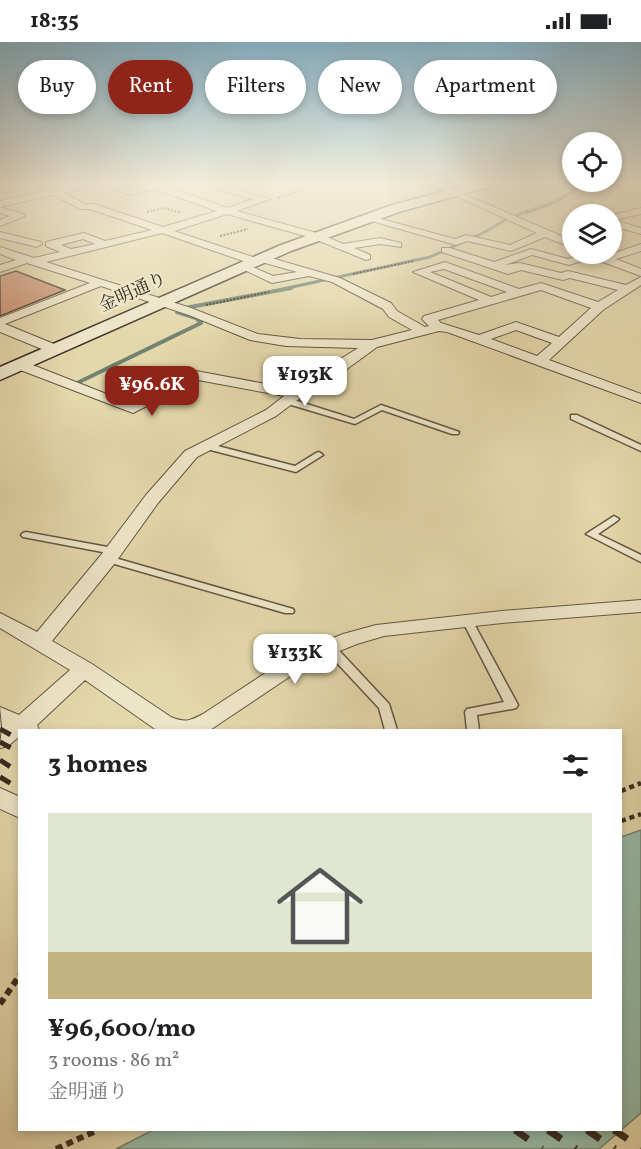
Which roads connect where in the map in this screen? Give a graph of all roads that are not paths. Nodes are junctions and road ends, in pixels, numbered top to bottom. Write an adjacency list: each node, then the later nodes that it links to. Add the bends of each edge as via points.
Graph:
1 (0, 235): 9 (street)
2 (144, 235): 10 (street)
3 (177, 235): 21 (street)
4 (311, 235): 8 (street)
5 (320, 235): 8 (street, 金明通り)
6 (428, 235): 7 (street, via 511,248)
7 (541, 235)
8 (316, 236): 12 (street); 21 (street, 金明通り)
9 (37, 244)
10 (105, 244): 16 (street); 16 (street, via 84,236 50,244)
11 (397, 245): 12 (street, via 380,241)
12 (341, 247): 18 (street)
13 (641, 248): 17 (street)
14 (0, 250): 20 (street)
15 (446, 250): 23 (street)
16 (72, 253): 20 (street)
17 (622, 254)
18 (366, 257)
19 (562, 260): 23 (street, via 531,252)
20 (29, 261): 24 (street); 28 (street)
21 (252, 262): 25 (street); 25 (street, via 272,280); 32 (street, 金明通り)
22 (618, 264): 26 (street)
23 (494, 266): 29 (street, via 512,272 520,266 563,277 568,274)
24 (0, 269)
25 (307, 273): 37 (street, via 336,280 387,306 393,314)
26 (641, 273)
27 (641, 280): 29 (street)
28 (102, 282): 32 (street); 34 (street)
29 (625, 288): 33 (street)
30 (520, 293): 31 (street); 31 (street, via 445,265 419,272); 33 (street, via 541,286)
31 (491, 301): 36 (street, via 428,319)
32 (161, 302): 40 (street, via 259,339); 41 (street, 金明通り)
33 (599, 307): 39 (street)
34 (0, 322)
35 (0, 327): 41 (street)
36 (439, 327): 37 (street); 38 (street)
37 (423, 331): 40 (street)
38 (479, 339): 39 (street, via 516,326); 42 (street)
39 (561, 342): 42 (street)
40 (372, 344): 45 (street)
41 (54, 349): 43 (street, 金明通り)
42 (540, 361): 46 (street)
43 (20, 364): 44 (street, 金明通り); 45 (street, via 133,409 196,375)
44 (0, 374)
45 (291, 398): 48 (lane, via 355,422 381,407); 49 (street, via 272,413)
46 (641, 399)
47 (574, 417): 50 (lane)
48 (455, 432)
49 (206, 446): 51 (lane, via 296,469); 54 (street, via 191,454)
50 (641, 448)
51 (319, 455)
52 (614, 519): 55 (lane, via 591,534)
53 (26, 535): 54 (lane)
54 (110, 555): 57 (lane); 60 (street)
55 (641, 559)
56 (641, 606): 59 (street)
57 (290, 611)
58 (0, 620): 60 (street)
59 (467, 620): 61 (street, via 382,630); 67 (lane, via 512,705 471,712)
60 (40, 642): 62 (street)
61 (329, 647): 65 (street, via 285,668); 66 (lane, via 385,707)
62 (84, 669): 63 (street); 64 (street, via 163,723)
63 (17, 724): 68 (street)
64 (178, 729)
65 (194, 729)
66 (392, 729)
67 (473, 729)
68 (0, 740)
69 (0, 796): 70 (street)
70 (18, 808)

